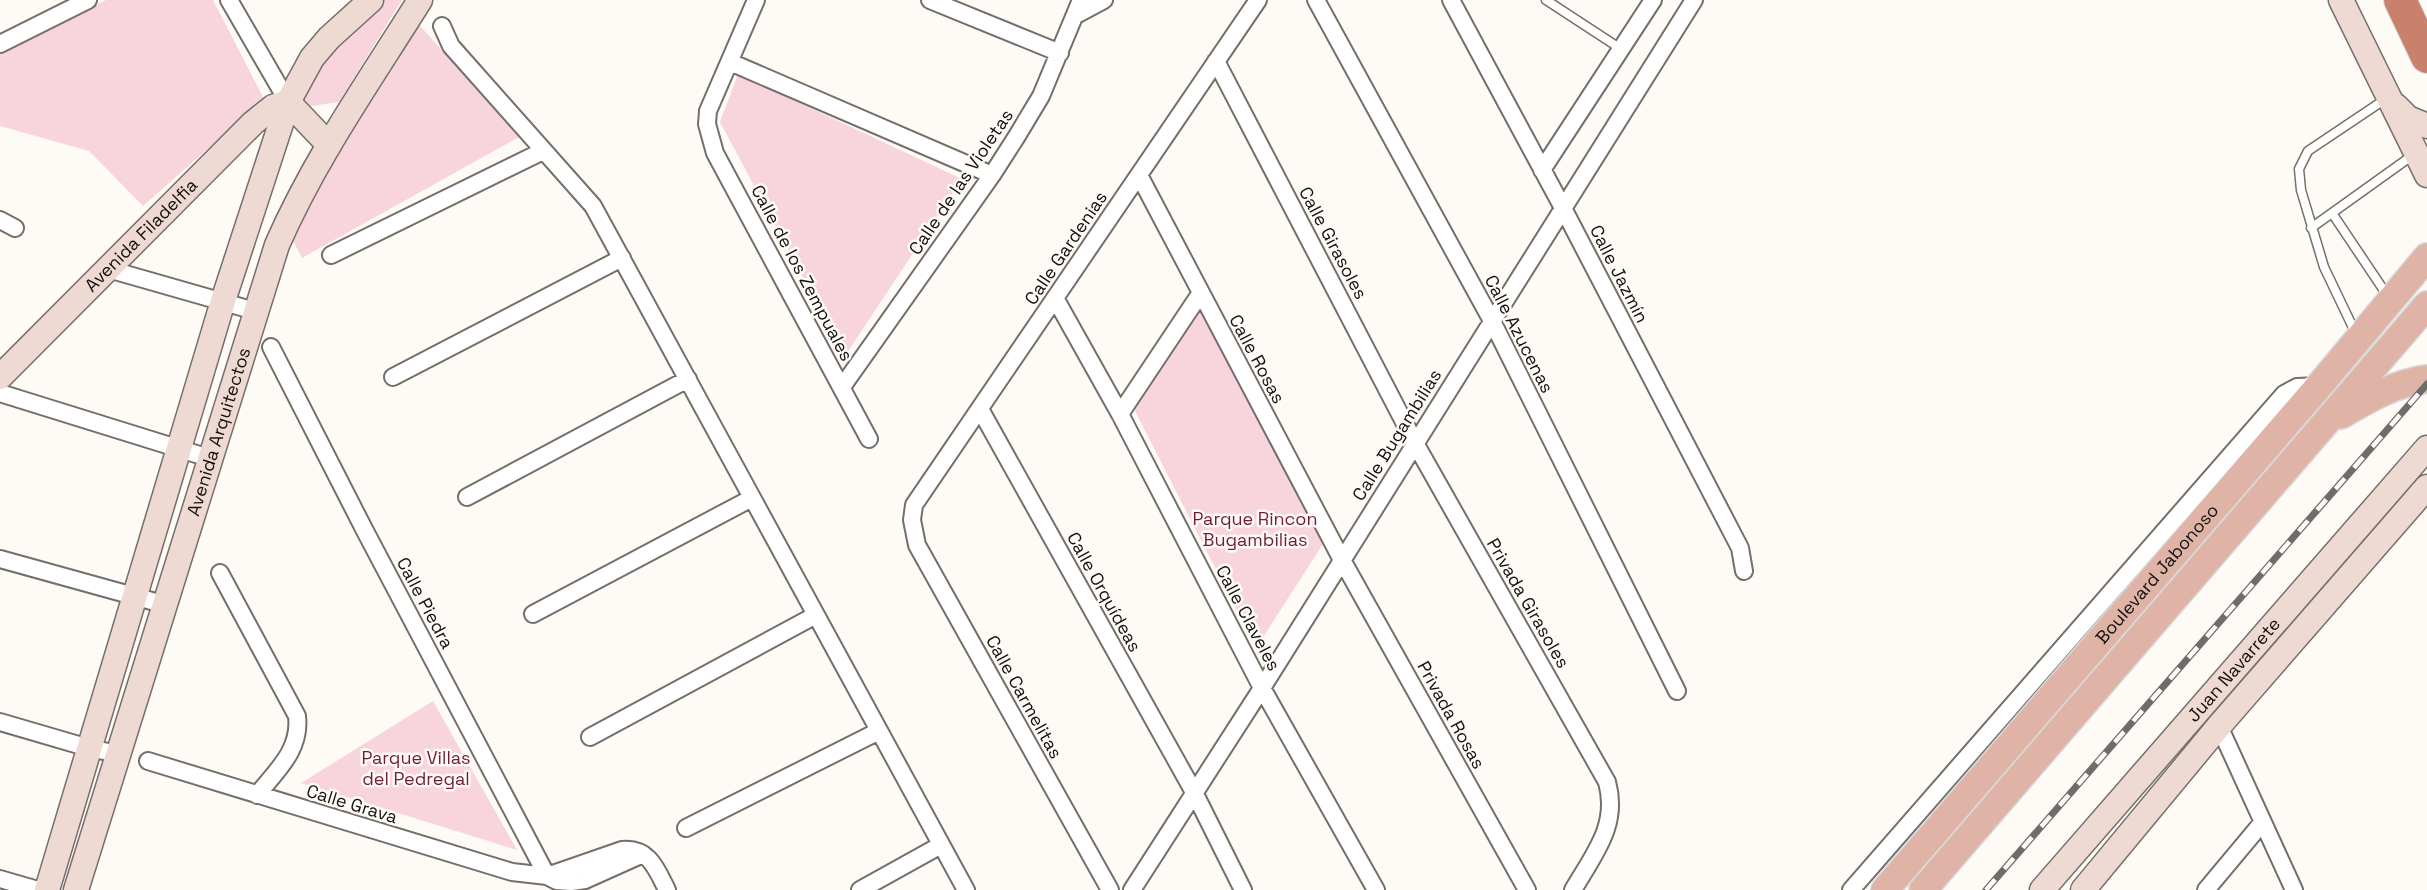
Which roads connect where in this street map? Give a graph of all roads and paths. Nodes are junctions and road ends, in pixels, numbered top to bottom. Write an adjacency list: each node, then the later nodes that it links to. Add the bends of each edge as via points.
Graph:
1 (88, 0): 18 (street)
2 (229, 0): 25 (street)
3 (371, 0): 25 (street, Avenida Arquitectos, via 312,58)
4 (420, 0): 27 (street, Avenida Arquitectos)
5 (756, 0): 23 (street)
6 (930, 0): 20 (street)
7 (1104, 0): 16 (street, Calle de las Violetas)
8 (1258, 0): 22 (street, Calle Gardenias)
9 (1316, 0): 49 (street, Calle Azucenas)
10 (1451, 0): 30 (street, Calle Jazmín)
11 (1546, 0): 19 (lane)
12 (1653, 0): 19 (street)
13 (1694, 0): 34 (street, Calle Bugambilias)
14 (2341, 0): 24 (street)
15 (2400, 0): 21 (highway)
16 (1078, 8): 20 (street, Calle de las Violetas)
17 (442, 26): 28 (street, via 451,46)
18 (0, 44)
19 (1621, 49): 30 (street)
20 (1060, 53): 31 (street, Calle de las Violetas, via 1041,96)
21 (2427, 57)
22 (1216, 61): 32 (street, Calle Gardenias); 62 (street, Calle Girasoles)
23 (730, 62): 31 (street); 56 (street, Calle de los Zempuales, via 712,98 706,124 715,153)
24 (2389, 97): 26 (street, via 2408,117); 29 (street); 38 (lane, via 2308,152 2299,169)
25 (288, 102): 27 (street); 42 (street, Avenida Filadelfia, via 273,107 253,123); 45 (street, Avenida Arquitectos)
26 (2427, 126)
27 (328, 145): 48 (street, Avenida Arquitectos, via 281,235)
28 (543, 151): 39 (street); 41 (street, via 593,206)
29 (2416, 153): 33 (street); 35 (lane)
30 (1542, 170): 34 (street, Calle Jazmín)
31 (992, 175): 56 (street, Calle de las Violetas)
32 (1139, 175): 43 (street, Calle Rosas); 44 (street, Calle Gardenias)
33 (2427, 175)
34 (1563, 208): 49 (street, Calle Bugambilias); 72 (street, Calle Jazmín, via 1740,549)
35 (2332, 213): 38 (lane); 46 (lane)
36 (0, 220): 37 (street)
37 (15, 228)
38 (2311, 228): 50 (lane, via 2324,267)
39 (331, 255)
40 (2427, 256): 46 (main road, Boulevard Jabonoso)
41 (622, 258): 53 (street); 54 (street)
42 (108, 268): 45 (street); 52 (street, Avenida Filadelfia)
43 (1200, 294): 59 (street); 71 (street, Calle Rosas)
44 (1055, 298): 58 (street, Calle Gardenias); 59 (street, Calle Claveles)
45 (223, 301): 48 (street); 63 (street, Avenida Arquitectos)
46 (2391, 301): 50 (main road, Boulevard Jabonoso)
47 (2427, 305): 60 (main road, Boulevard Jabonoso)
48 (255, 311): 65 (street, Avenida Arquitectos)
49 (1492, 321): 62 (street, Calle Bugambilias); 79 (street, Calle Azucenas)
50 (2359, 339): 89 (main road, Boulevard Jabonoso)
51 (271, 347): 93 (street, Calle Piedra)
52 (0, 377)
53 (393, 377)
54 (688, 379): 67 (street); 68 (street)
55 (2427, 379): 60 (main road, via 2381,392)
56 (842, 387): 61 (street, Calle de los Zempuales)
57 (0, 393): 63 (street)
58 (980, 408): 69 (street, Calle Gardenias, via 921,493); 87 (street, Calle Orquídeas)
59 (1120, 414): 78 (street, Calle Claveles)
60 (2325, 424): 110 (main road, Boulevard Jabonoso)
61 (869, 439)
62 (1415, 443): 71 (street, Calle Bugambilias); 107 (street, Privada Girasoles, via 1607,782 1611,816 1606,832)
63 (179, 448): 65 (street); 74 (street, Avenida Arquitectos)
64 (2427, 448): 111 (street, Juan Navarrete)
65 (209, 458): 75 (street, Avenida Arquitectos)
66 (2427, 486): 81 (street, Juan Navarrete)
67 (467, 497)
68 (752, 498): 76 (street); 77 (street)
69 (912, 520): 102 (street, Calle Carmelitas, via 917,545)
70 (0, 559): 74 (street)
71 (1342, 560): 78 (street, Calle Bugambilias); 106 (street, Privada Rosas)
72 (1744, 570)
73 (220, 573): 88 (street, via 297,717 299,732 294,748)
74 (136, 597): 75 (street); 84 (street, Avenida Arquitectos)
75 (166, 605): 85 (street, Avenida Arquitectos)
76 (532, 614)
77 (816, 615): 82 (street); 83 (street)
78 (1262, 688): 87 (street, Calle Bugambilias); 105 (street, Calle Claveles)
79 (1677, 691)
80 (0, 722): 84 (street)
81 (2219, 726): 90 (street); 95 (street, Juan Navarrete)
82 (879, 731): 91 (street); 92 (street)
83 (590, 737)
84 (89, 748): 85 (street); 97 (street, Avenida Arquitectos)
85 (118, 754): 98 (street, Avenida Arquitectos)
86 (148, 761): 88 (street, Calle Grava)
87 (1195, 794): 103 (street, Calle Bugambilias); 104 (street, Calle Orquídeas)
88 (258, 795): 93 (street, Calle Grava, via 512,872)
89 (1929, 821): 108 (street); 109 (main road, Boulevard Jabonoso)
90 (2262, 823): 112 (street); 113 (street)
91 (686, 828)
92 (941, 845): 100 (street); 101 (street)
93 (547, 876): 99 (street, Calle Grava, via 622,850 634,850 651,861)
94 (0, 879): 96 (street)
95 (2088, 888)
96 (38, 890)
97 (47, 890)
98 (76, 890)
99 (667, 890)
100 (860, 890)
101 (966, 890)
102 (1110, 890)
103 (1132, 890)
104 (1243, 890)
105 (1376, 890)
106 (1527, 890)
107 (1573, 890)
108 (1851, 890)
109 (1885, 890)
110 (1923, 890)
111 (2042, 890)
112 (2206, 890)
113 (2294, 890)

